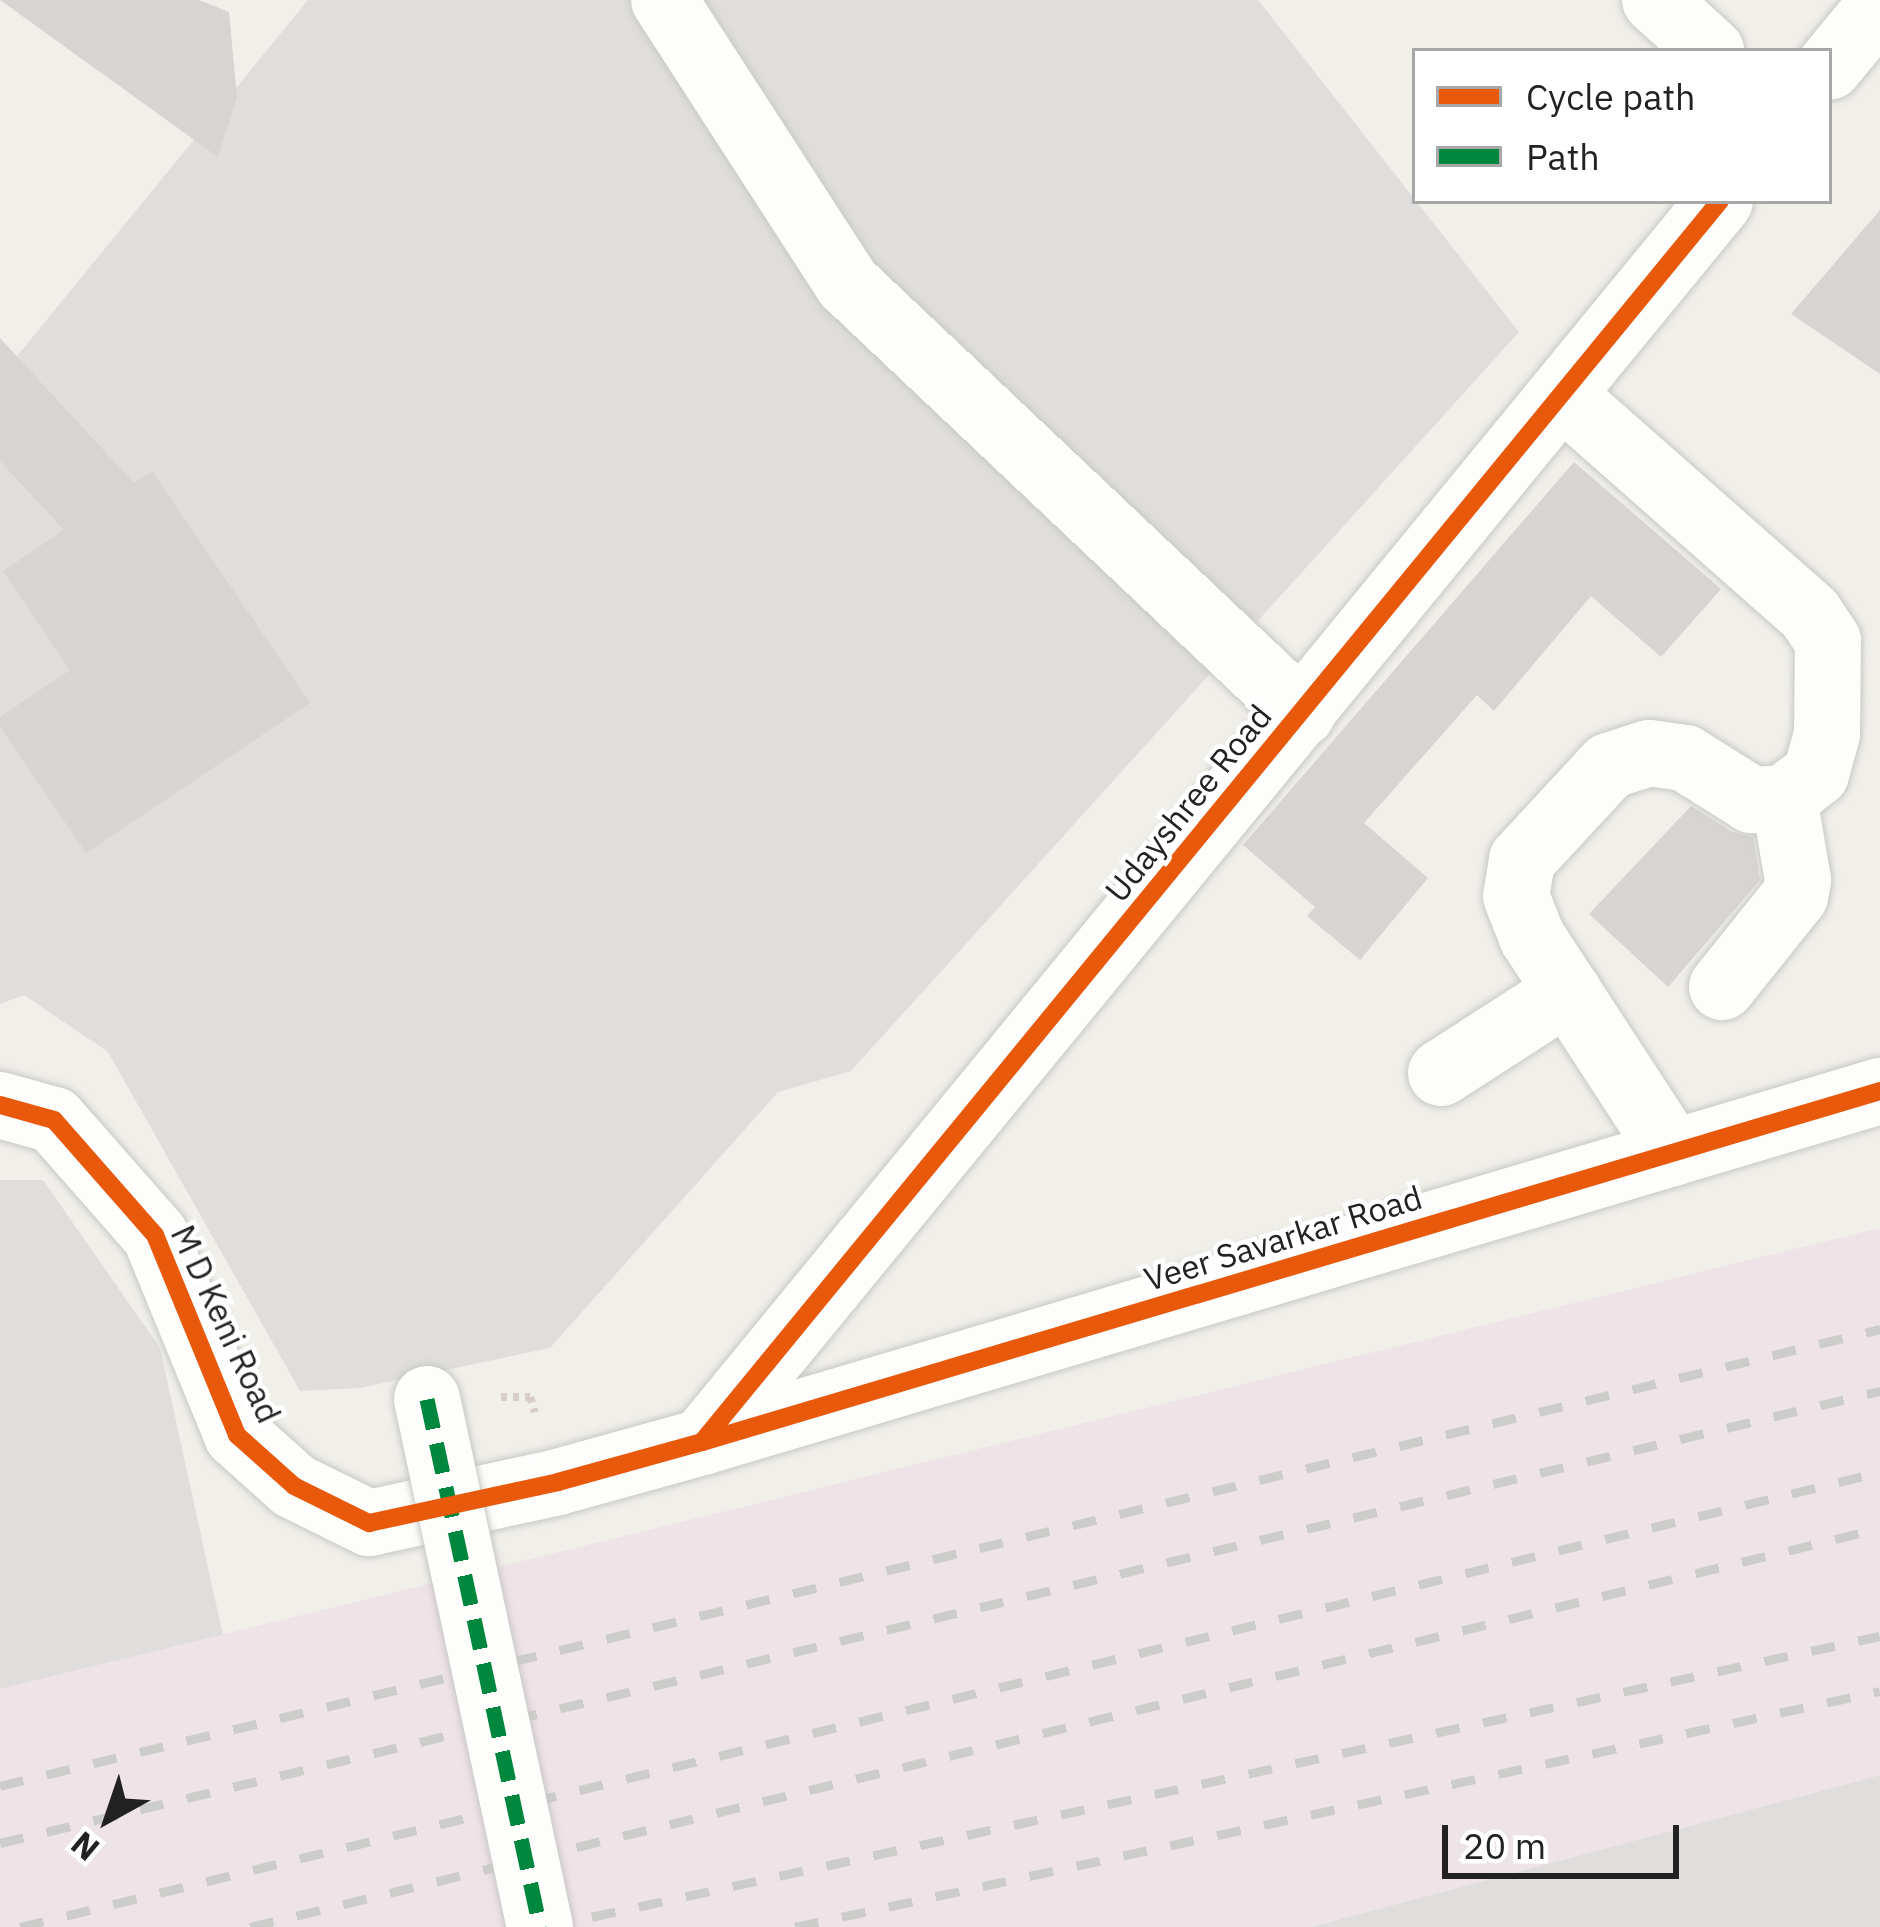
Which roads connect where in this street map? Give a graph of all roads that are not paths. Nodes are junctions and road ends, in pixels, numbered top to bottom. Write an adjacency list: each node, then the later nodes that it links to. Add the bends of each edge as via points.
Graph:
1 (664, 0): 8 (street, via 848,284)
2 (1655, 0): 4 (street)
3 (1880, 5): 5 (street)
4 (1708, 48)
5 (1832, 63)
6 (1718, 204): 7 (street, Udayshree Road)
7 (1562, 395): 8 (street, Udayshree Road); 9 (street, via 1810,614 1828,641 1827,734 1816,774)
8 (1302, 712): 17 (street, Udayshree Road)
9 (1784, 798): 10 (street, via 1795,896); 11 (street, via 1752,800 1685,758 1649,753 1609,766 1522,860 1516,896)
10 (1723, 987)
11 (1568, 991): 12 (street); 15 (street)
12 (1441, 1073)
13 (1880, 1091): 15 (street, Veer Savarkar Road)
14 (0, 1105): 17 (street, M D Keni Road, via 54,1120 155,1235 237,1435 294,1486 369,1523)
15 (1673, 1153): 17 (street, Veer Savarkar Road)
16 (428, 1399): 18 (street, bridge)
17 (702, 1442)
18 (540, 1927)

